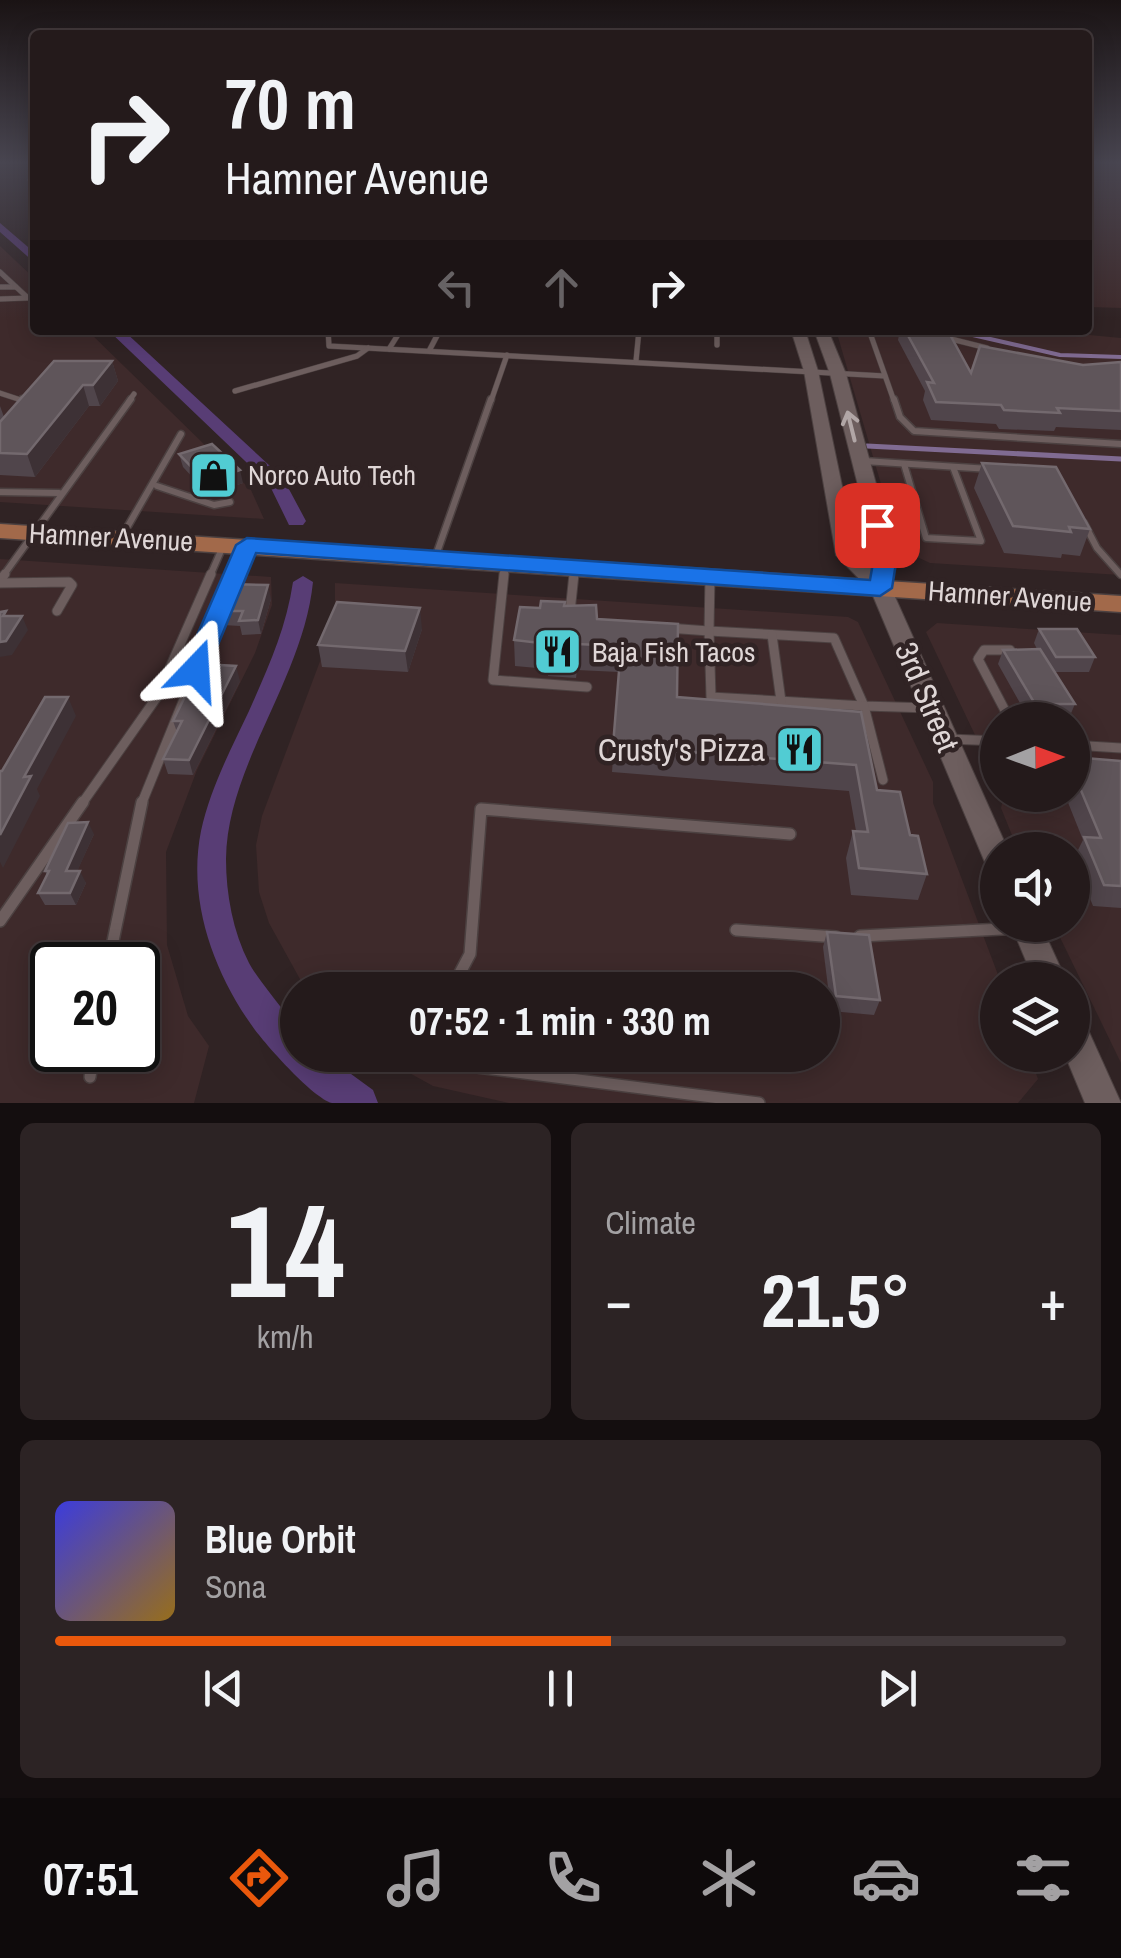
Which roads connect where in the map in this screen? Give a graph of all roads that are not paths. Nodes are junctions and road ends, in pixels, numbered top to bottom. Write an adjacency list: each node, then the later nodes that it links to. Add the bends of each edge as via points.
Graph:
1 (0, 272): 3 (lane)
2 (0, 287): 3 (lane)
3 (16, 287): 4 (lane, via 28,298)
4 (0, 299)
5 (328, 335): 15 (lane, via 329,346)
6 (398, 335): 16 (lane)
7 (437, 335): 17 (lane)
8 (639, 335): 20 (lane)
9 (717, 335): 14 (lane)
10 (800, 335): 21 (street, 3rd Street)
11 (824, 335): 22 (street, 3rd Street)
12 (872, 335): 23 (lane)
13 (940, 335): 18 (lane)
14 (717, 346)
15 (368, 348): 16 (lane); 24 (lane)
16 (389, 349): 17 (lane)
17 (428, 351): 19 (lane)
18 (1006, 353)
19 (508, 355): 20 (lane); 43 (lane)
20 (636, 362): 21 (lane)
21 (811, 371): 22 (lane); 49 (street, 3rd Street, via 846,555)
22 (838, 374): 23 (lane); 30 (street, 3rd Street, one-way to 22)
23 (886, 376): 29 (lane, via 900,417 914,432)
24 (235, 391)
25 (0, 393): 27 (lane, via 23,399 27,406)
26 (134, 394): 36 (lane)
27 (18, 417)
28 (181, 434): 34 (lane)
29 (1121, 444)
30 (860, 461): 31 (lane); 49 (street, 3rd Street, via 886,557)
31 (904, 464): 32 (lane); 32 (lane, via 926,538 981,542)
32 (952, 467): 33 (lane)
33 (1005, 470)
34 (156, 486): 37 (lane, via 214,505); 41 (lane)
35 (0, 492): 36 (lane)
36 (59, 494): 40 (lane)
37 (230, 502)
38 (1081, 518): 46 (lane)
39 (0, 530): 40 (main road, Hamner Avenue)
40 (32, 533): 41 (main road, Hamner Avenue); 48 (lane)
41 (122, 538): 42 (main road, Hamner Avenue)
42 (247, 545): 43 (main road, Hamner Avenue); 71 (lane, via 157,697); 74 (lane, via 142,805)
43 (435, 558): 44 (main road, Hamner Avenue)
44 (506, 562): 45 (main road, Hamner Avenue); 52 (lane)
45 (575, 567): 47 (main road, Hamner Avenue); 54 (lane, via 570,616)
46 (1121, 574)
47 (710, 576): 49 (main road, Hamner Avenue); 56 (lane)
48 (0, 582): 51 (lane, via 69,582)
49 (880, 588): 50 (main road, Hamner Avenue); 63 (street, 3rd Street)
50 (1121, 604)
51 (57, 611)
52 (500, 612): 53 (lane); 59 (lane, via 493,680)
53 (518, 613)
54 (552, 615)
55 (652, 626): 56 (lane)
56 (709, 632): 57 (lane); 60 (lane, via 711,697)
57 (772, 635): 60 (lane); 62 (lane, via 834,638)
58 (1023, 651): 61 (lane, via 984,650 978,659)
59 (587, 687)
60 (781, 701): 62 (lane)
61 (1001, 702)
62 (864, 706): 63 (lane); 68 (lane)
63 (931, 708): 64 (street, 3rd Street)
64 (945, 739): 65 (lane); 69 (street, 3rd Street)
65 (980, 740)
66 (1090, 746): 67 (lane)
67 (1121, 748)
68 (883, 780)
69 (986, 832)
70 (790, 834): 75 (lane, via 482,809 470,954)
71 (0, 922)
72 (980, 929): 73 (lane, via 840,937)
73 (736, 930)
74 (113, 942)
75 (461, 972)
76 (91, 1072): 79 (lane)
77 (509, 1072): 80 (lane)
78 (1089, 1072): 81 (street)
79 (90, 1078)
80 (759, 1103)
81 (1103, 1103)

